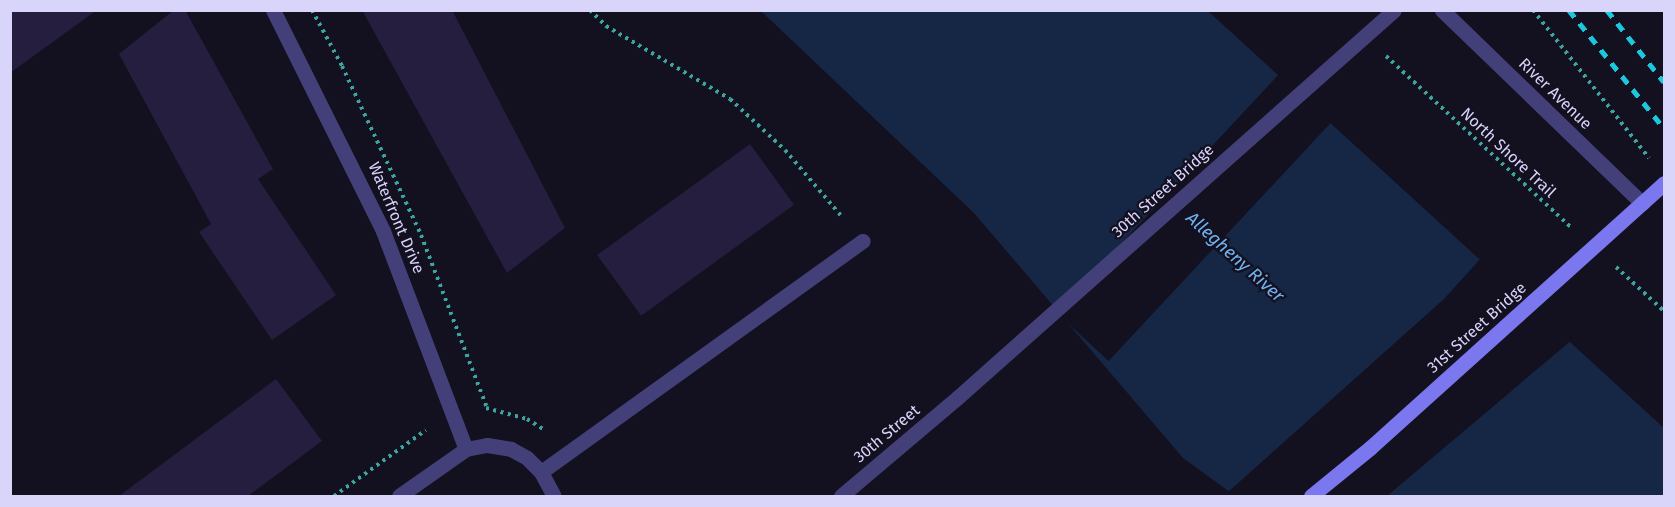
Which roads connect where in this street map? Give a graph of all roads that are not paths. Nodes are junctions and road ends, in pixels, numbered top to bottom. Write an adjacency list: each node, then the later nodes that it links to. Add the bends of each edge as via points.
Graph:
1 (273, 10): 8 (street, Waterfront Drive, via 383,231)
2 (1394, 10): 7 (street, 30th Street Bridge, bridge)
3 (1442, 10): 5 (street, River Avenue)
4 (1665, 183): 5 (main road, 31st Street Bridge)
5 (1642, 203): 13 (main road, 31st Street Bridge, bridge, via 1371,447)
6 (863, 241): 9 (street)
7 (957, 398): 12 (street, 30th Street)
8 (466, 449): 9 (street, via 511,449); 10 (street)
9 (541, 472): 11 (street)
10 (399, 496)
11 (554, 496)
12 (841, 496)
13 (1311, 496)

